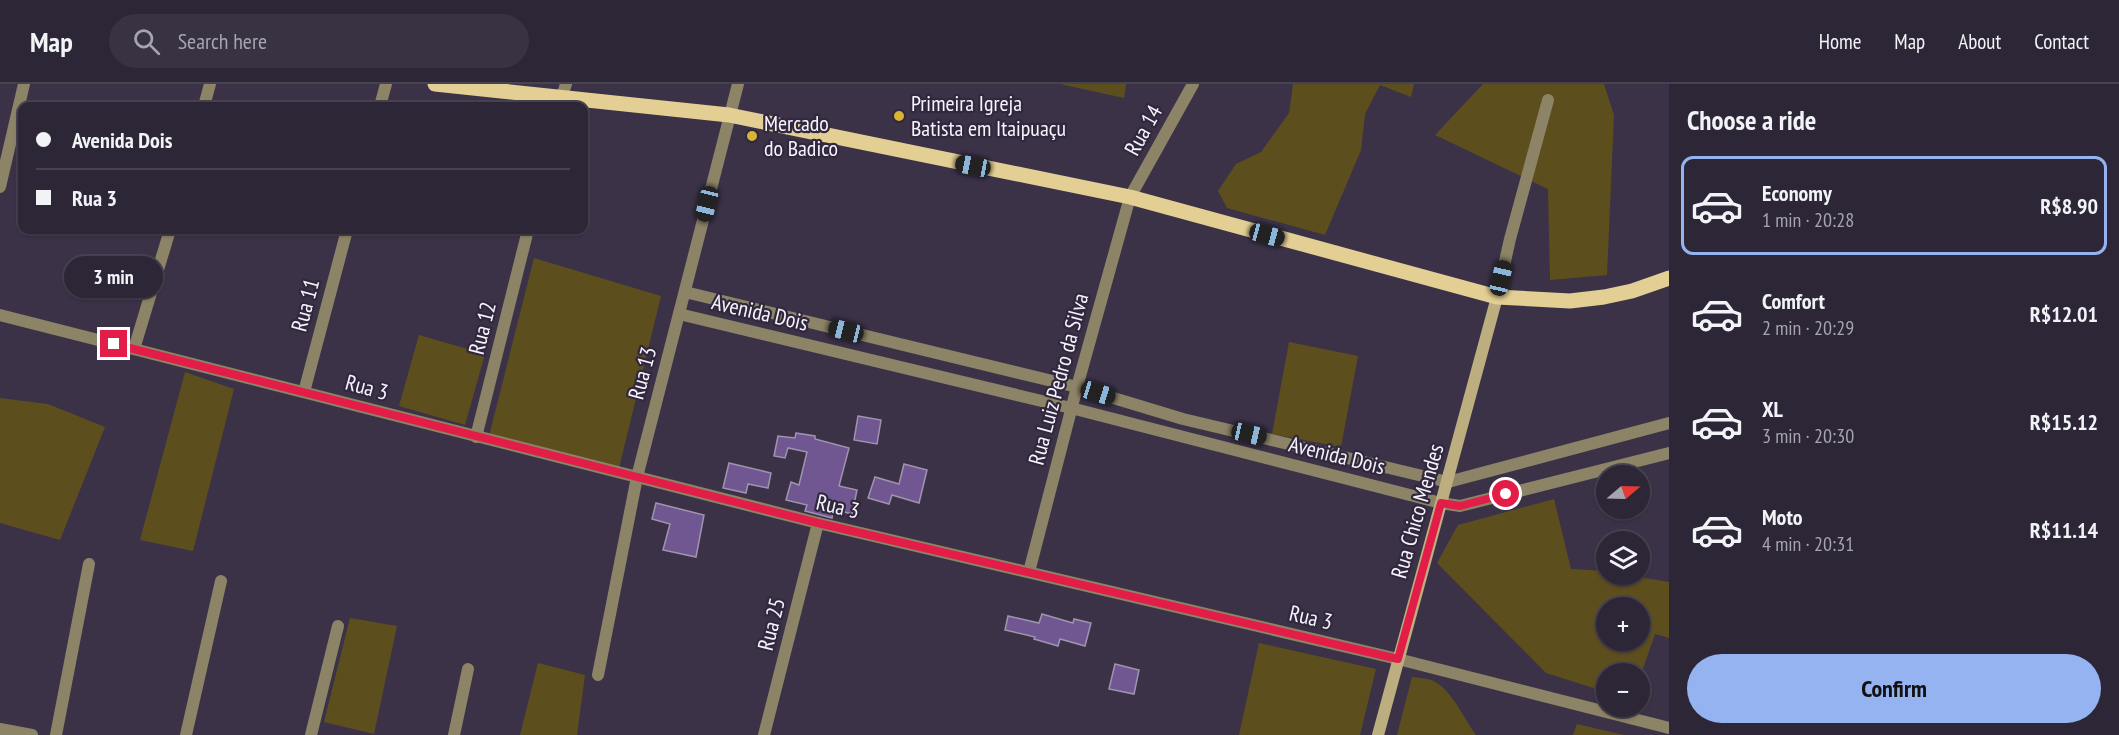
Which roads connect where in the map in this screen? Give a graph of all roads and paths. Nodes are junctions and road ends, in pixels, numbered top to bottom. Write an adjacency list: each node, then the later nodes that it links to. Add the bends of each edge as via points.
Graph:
1 (24, 84): 9 (street)
2 (210, 84): 10 (street)
3 (386, 84): 11 (street)
4 (435, 84): 7 (main road)
5 (738, 84): 13 (street, Rua 13)
6 (1192, 84): 15 (street, Rua 14)
7 (562, 96): 13 (main road)
8 (1548, 100): 21 (street)
9 (20, 102)
10 (205, 102)
11 (381, 102)
12 (18, 110): 14 (street)
13 (729, 115): 15 (main road); 20 (street, Rua 13)
14 (0, 187)
15 (1130, 197): 21 (main road); 25 (street, Rua Luiz Pedro da Silva)
16 (169, 234): 24 (street)
17 (346, 234): 26 (street, Rua 11)
18 (527, 234): 29 (street, Rua 12)
19 (1669, 278): 21 (main road, via 1632,291 1570,301)
20 (685, 292): 22 (street, Rua 13); 25 (street, Avenida Dois)
21 (1497, 297): 32 (main road, Rua Chico Mendes)
22 (679, 314): 27 (street, Avenida Dois); 31 (street, Rua 13)
23 (0, 315): 24 (street, Rua 3)
24 (134, 349): 26 (street, Rua 3)
25 (1077, 387): 27 (street, Rua Luiz Pedro da Silva); 32 (street, Avenida Dois, via 1183,418)
26 (304, 392): 29 (street, Rua 3)
27 (1071, 408): 33 (street, Avenida Dois); 36 (street, Rua Luiz Pedro da Silva)
28 (1669, 423): 32 (street, Avenida Dois)
29 (476, 437): 31 (street, Rua 3)
30 (1669, 453): 33 (street, Avenida Dois, via 1460,506)
31 (637, 477): 34 (street, Rua 3); 41 (street, Rua 13)
32 (1448, 482): 33 (main road, Rua Chico Mendes)
33 (1441, 503): 39 (main road, Rua Chico Mendes)
34 (818, 523): 36 (street, Rua 3); 49 (street, Rua 25)
35 (89, 564): 45 (street)
36 (1029, 572): 39 (street, Rua 3)
37 (221, 581): 46 (street)
38 (338, 626): 47 (street)
39 (1398, 659): 42 (street, Rua 3); 50 (main road, Rua Chico Mendes)
40 (468, 669): 48 (street)
41 (598, 675)
42 (1669, 728)
43 (0, 729): 44 (street)
44 (32, 735)
45 (56, 735)
46 (186, 735)
47 (311, 735)
48 (454, 735)
49 (764, 735)
50 (1378, 735)

